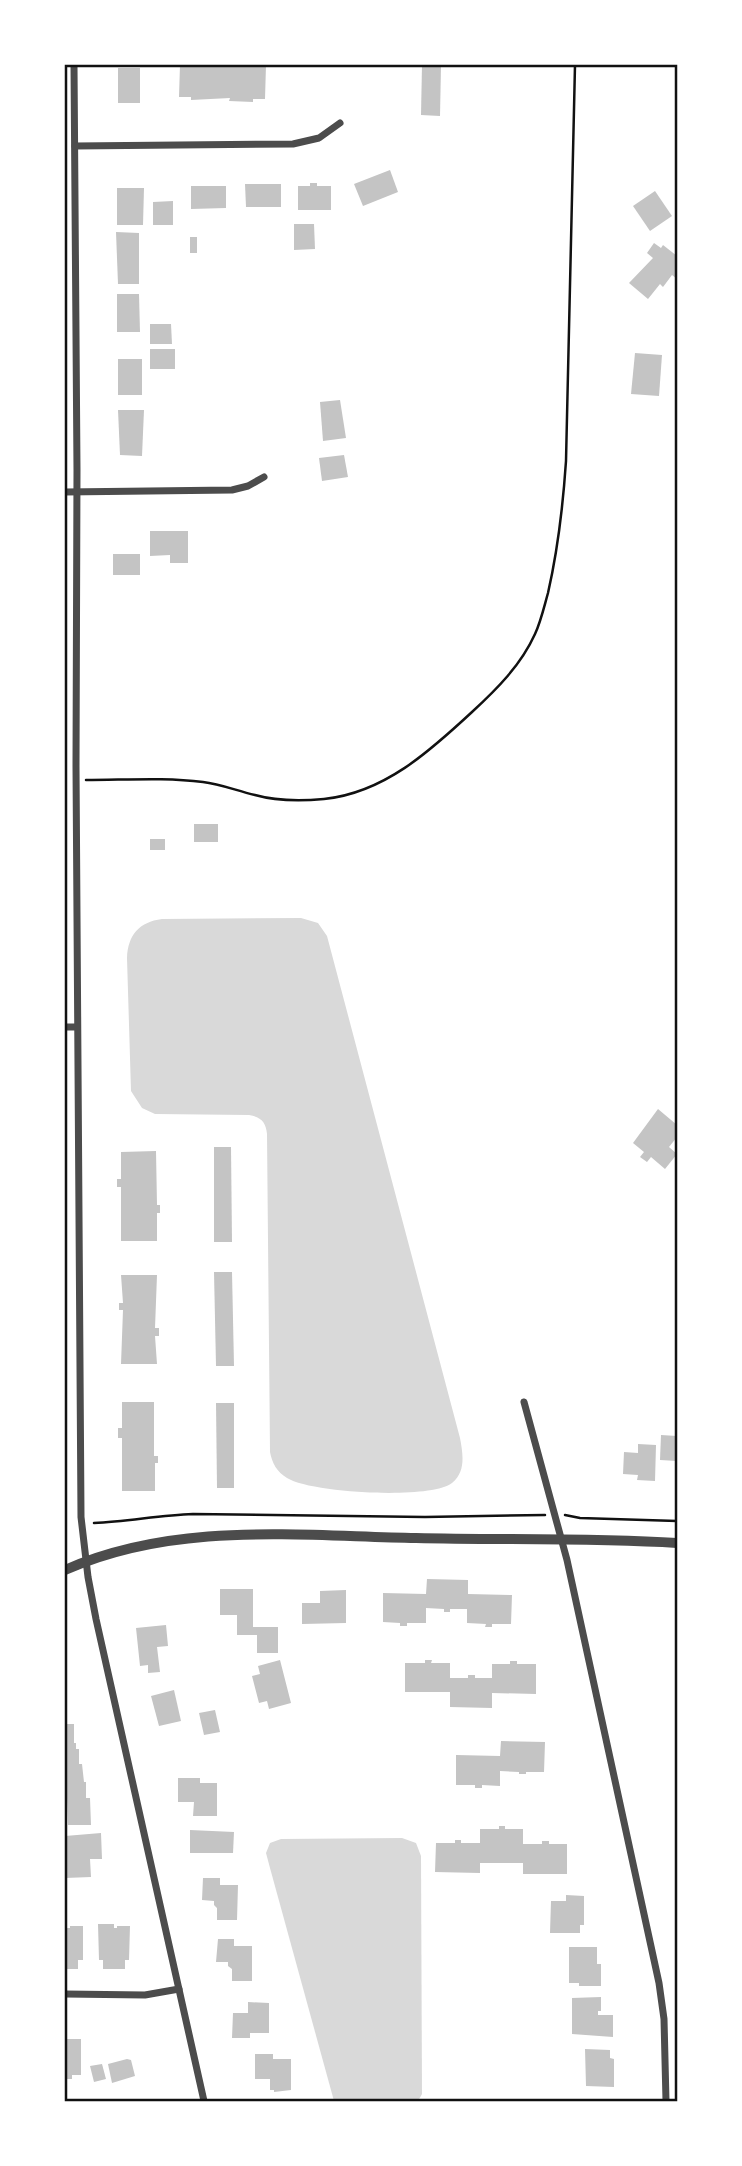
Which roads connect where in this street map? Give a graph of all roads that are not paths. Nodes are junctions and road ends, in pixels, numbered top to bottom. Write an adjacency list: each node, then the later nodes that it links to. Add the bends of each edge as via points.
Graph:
1 (74, 65): 3 (street)
2 (340, 123): 3 (street, via 319,138 293,144)
3 (75, 146): 6 (street)
4 (264, 477): 6 (street, via 232,490)
5 (65, 492): 6 (street)
6 (77, 492): 8 (street)
7 (65, 766): 8 (street)
8 (76, 766): 10 (street)
9 (65, 1027): 10 (street)
10 (77, 1027): 14 (street, via 80,1500)
11 (524, 1402): 12 (street)
12 (561, 1540): 13 (street); 14 (street, via 207,1536 134,1547); 19 (street, via 659,1983)
13 (677, 1543)
14 (86, 1561): 15 (street); 16 (street)
15 (65, 1570)
16 (179, 1989): 17 (street, via 145,1995); 18 (street)
17 (65, 1994)
18 (204, 2101)
19 (666, 2101)

